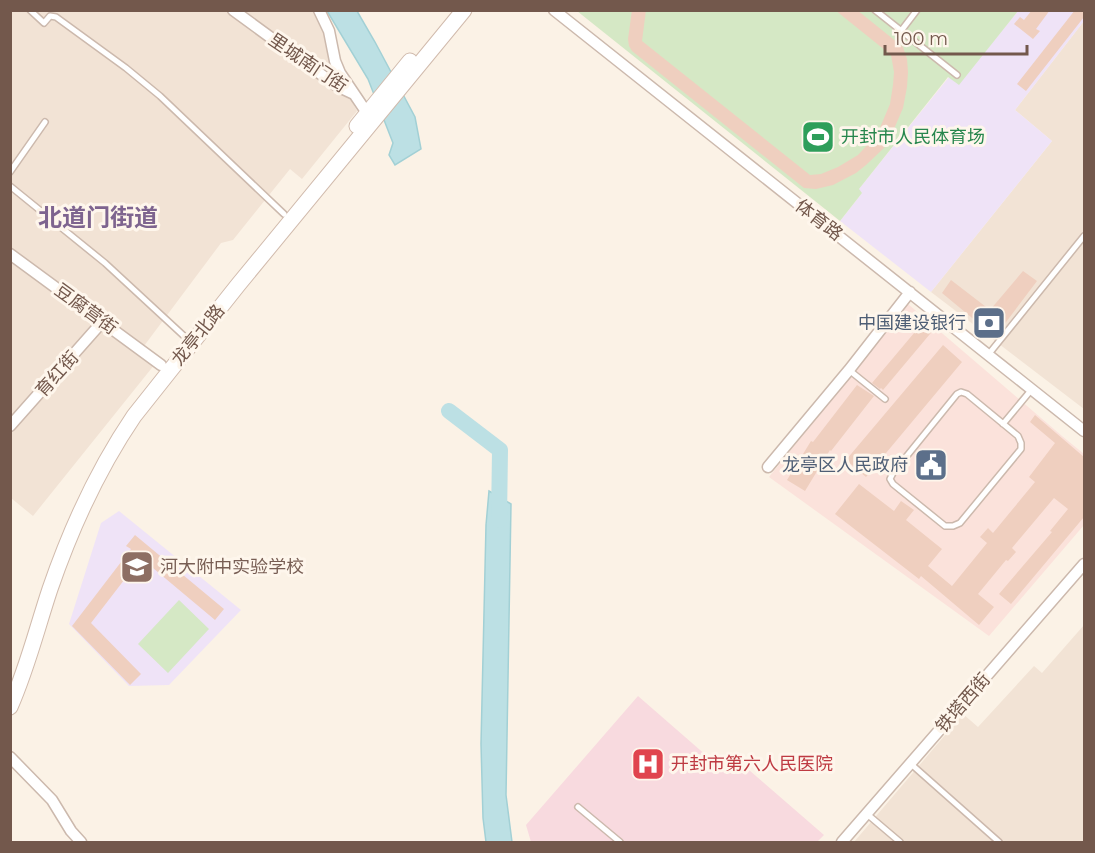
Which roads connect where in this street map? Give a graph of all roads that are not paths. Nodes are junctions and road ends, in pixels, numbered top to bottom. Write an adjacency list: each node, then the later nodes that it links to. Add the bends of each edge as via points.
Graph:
1 (30, 10): 17 (lane, via 44,22 50,16 56,17 126,68)
2 (233, 10): 12 (street, 里城南门街, via 337,86)
3 (319, 10): 12 (street, via 329,31 335,61)
4 (451, 10): 11 (main road, 龙亭北路)
5 (464, 10): 11 (main road, 龙亭北路)
6 (554, 10): 20 (street, 体育路)
7 (874, 10): 9 (lane)
8 (917, 10): 9 (lane)
9 (901, 31): 10 (lane)
10 (957, 75)
11 (404, 77): 13 (main road, 龙亭北路)
12 (354, 94): 13 (street)
13 (373, 112): 17 (main road, 龙亭北路); 34 (main road, 龙亭北路, via 123,432 78,517)
14 (45, 122): 15 (lane)
15 (10, 172)
16 (10, 186): 22 (lane, via 105,263)
17 (284, 214): 22 (main road, 龙亭北路)
18 (1084, 236): 23 (lane)
19 (10, 254): 21 (street, 豆腐营街)
20 (910, 292): 23 (street, 体育路); 25 (street)
21 (103, 321): 24 (street, 豆腐营街); 29 (street, 育红街)
22 (184, 336): 24 (main road, 龙亭北路)
23 (988, 355): 26 (street, 体育路)
24 (161, 365): 33 (main road, 龙亭北路, via 125,410 93,462 69,513)
25 (849, 370): 27 (lane); 31 (street)
26 (1032, 389): 28 (lane); 30 (street, 体育路)
27 (885, 399)
28 (1004, 424): 28 (lane, via 1018,436 1021,449 960,523 945,525 890,479 961,392)
29 (10, 426)
30 (1084, 430)
31 (768, 468)
32 (1084, 564): 36 (street, 铁塔西街)
33 (10, 682)
34 (10, 706)
35 (10, 757): 39 (street, via 52,800)
36 (910, 764): 38 (street, 铁塔西街); 43 (lane)
37 (578, 807): 40 (lane)
38 (867, 814): 41 (street, 铁塔西街); 42 (lane)
39 (81, 843)
40 (620, 843)
41 (842, 843)
42 (900, 843)
43 (999, 843)

